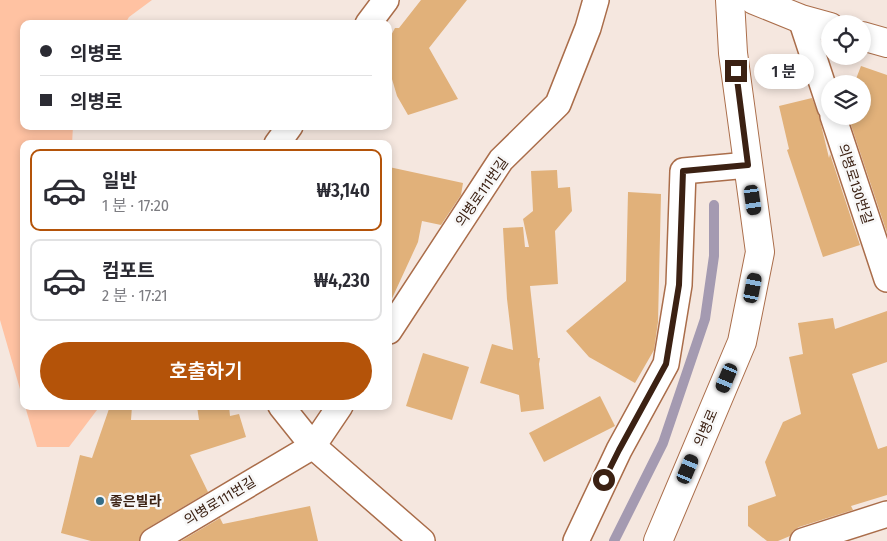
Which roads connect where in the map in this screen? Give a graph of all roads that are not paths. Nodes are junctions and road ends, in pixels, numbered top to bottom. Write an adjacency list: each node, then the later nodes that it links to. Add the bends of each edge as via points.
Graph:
1 (386, 0): 6 (street)
2 (596, 0): 12 (street, 의병로111번길, via 558,104 501,160)
3 (730, 0): 10 (street, 의병로, via 733,52)
4 (754, 0): 5 (street)
5 (800, 19): 7 (street); 8 (street)
6 (371, 20)
7 (821, 25)
8 (821, 81)
9 (836, 125): 11 (street, 의병로130번길)
10 (748, 165): 19 (street, via 683,171 679,285 666,364 619,450); 20 (street, 의병로, via 760,252 742,342)
11 (887, 279)
12 (392, 326)
13 (284, 410): 15 (street)
14 (337, 410): 15 (street, 의병로111번길)
15 (313, 446): 17 (street, 의병로111번길); 18 (street)
16 (887, 514): 21 (street)
17 (153, 541)
18 (422, 541)
19 (576, 541)
20 (658, 541)
21 (803, 541)

